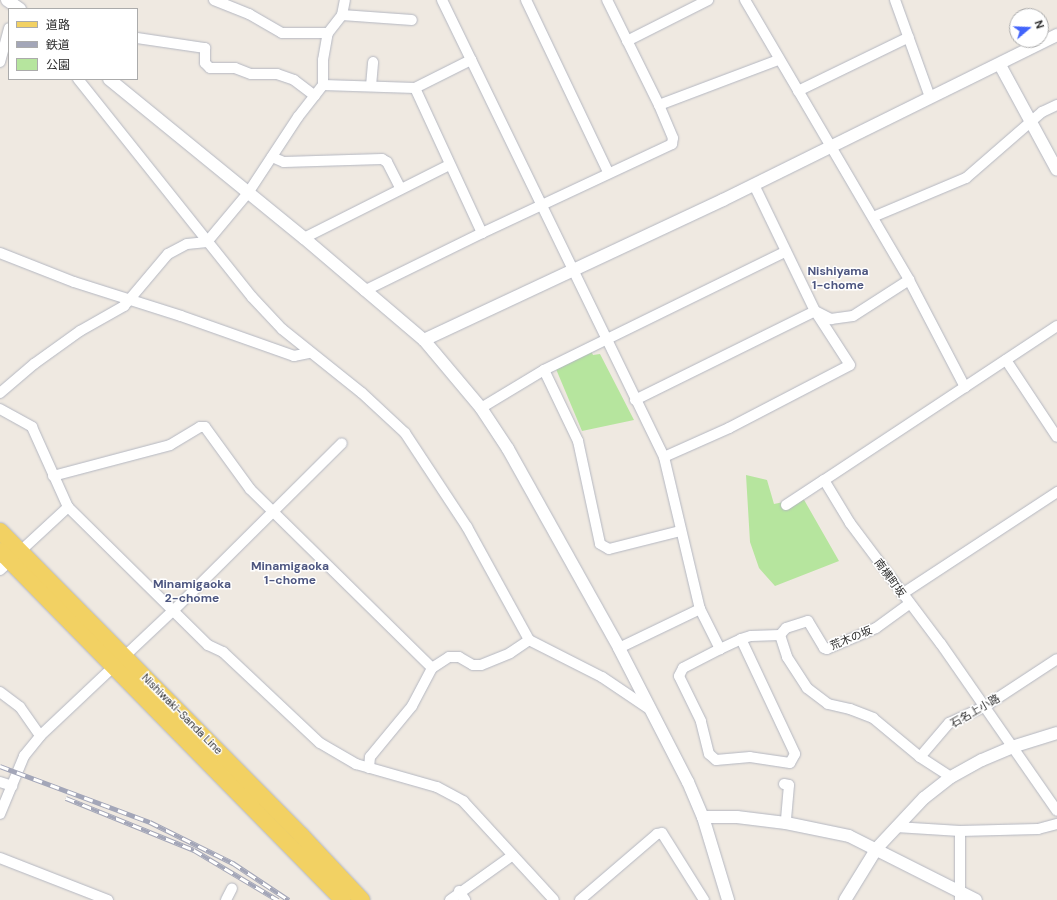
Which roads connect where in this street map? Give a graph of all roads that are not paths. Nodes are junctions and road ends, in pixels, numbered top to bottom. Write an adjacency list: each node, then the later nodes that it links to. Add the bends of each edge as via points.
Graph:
1 (214, 0): 12 (street, via 249,14 282,33)
2 (345, 0): 9 (street)
3 (442, 0): 17 (street)
4 (526, 0): 37 (street)
5 (607, 0): 16 (street)
6 (708, 0): 16 (street)
7 (745, 0): 18 (street)
8 (896, 0): 14 (street)
9 (342, 15): 10 (street); 12 (street)
10 (412, 20)
11 (8, 32): 19 (street)
12 (328, 32): 24 (street, via 323,60)
13 (1057, 35): 21 (street)
14 (909, 37): 27 (street); 29 (street)
15 (138, 38): 28 (street, via 205,48 205,63 210,68 235,68 251,74 276,74 294,80)
16 (628, 42): 30 (street)
17 (471, 60): 26 (street); 41 (street)
18 (778, 60): 27 (street); 30 (street)
19 (0, 62)
20 (373, 62): 25 (street)
21 (1000, 65): 29 (street); 32 (street)
22 (79, 80): 45 (street)
23 (110, 80): 40 (street)
24 (323, 85): 25 (street); 28 (street)
25 (371, 86): 26 (street)
26 (414, 88): 35 (street)
27 (798, 91): 33 (street)
28 (315, 96): 34 (street)
29 (930, 97): 33 (street)
30 (659, 105): 37 (street, via 674,138 672,144)
31 (1057, 105): 32 (street, via 1042,112)
32 (1031, 124): 36 (street); 42 (street, via 966,178)
33 (831, 145): 38 (street); 42 (street)
34 (272, 157): 39 (street, via 284,162 382,159 387,162); 40 (street)
35 (449, 165): 39 (street); 43 (street)
36 (1057, 170)
37 (608, 172): 41 (street)
38 (754, 185): 46 (street); 48 (street)
39 (401, 189): 44 (street)
40 (248, 193): 44 (street); 45 (street)
41 (541, 205): 43 (street); 48 (street)
42 (873, 217): 49 (street)
43 (482, 232): 50 (street)
44 (304, 238): 50 (street)
45 (207, 242): 51 (street, via 187,244 168,254); 56 (street, via 257,302)
46 (785, 252): 52 (street); 54 (street)
47 (0, 254): 51 (street, via 74,282)
48 (574, 272): 54 (street); 55 (street)
49 (909, 280): 52 (street, via 853,316 831,319); 59 (street)
50 (364, 291): 55 (street)
51 (131, 299): 56 (street, via 294,356); 60 (street, via 40,360)
52 (815, 311): 61 (street); 66 (street, via 850,365 729,428)
53 (1057, 326): 57 (street)
54 (606, 339): 58 (street); 61 (street)
55 (424, 340): 62 (street)
56 (310, 353): 82 (street, via 362,393 405,433 467,527)
57 (1006, 360): 59 (street); 64 (street)
58 (544, 370): 62 (street); 74 (street, via 578,440 600,544 609,550)
59 (965, 387): 68 (street)
60 (0, 393)
61 (635, 400): 66 (street)
62 (481, 408): 83 (street, via 508,449)
63 (0, 409): 67 (street, via 32,426)
64 (1057, 437)
65 (342, 443): 72 (street)
66 (664, 457): 74 (street)
67 (54, 476): 71 (street); 72 (street, via 170,445 200,426 205,427 250,489)
68 (824, 480): 70 (street); 76 (street, 南横町坂, via 850,523)
69 (1057, 492): 76 (street)
70 (786, 505)
71 (68, 507): 75 (street); 78 (street)
72 (273, 511): 78 (street); 88 (street)
73 (0, 531): 75 (main road, Nishiwaki-Sanda Line)
74 (680, 531): 79 (street)
75 (8, 558): 85 (main road, Nishiwaki-Sanda Line); 87 (main road, Nishiwaki-Sanda Line)
76 (902, 594): 77 (street, 南横町坂)
77 (909, 604): 80 (street, 荒木の坂, via 876,628 827,649 808,621 786,628); 90 (street, 南横町坂, via 941,644)
78 (175, 609): 85 (street); 96 (street, via 208,645 223,652 320,743 356,764)
79 (700, 609): 83 (street); 84 (street)
80 (780, 635): 81 (street); 95 (street, via 788,657 807,688 828,704 873,718)
81 (741, 639): 84 (street); 84 (street, via 794,754 790,763 750,757 716,760 709,754 701,721 679,676 683,668)
82 (529, 640): 88 (street, via 510,653 481,665 473,665 459,656 449,657); 91 (street, via 602,677)
83 (619, 648): 91 (street)
84 (720, 649)
85 (125, 657): 87 (street); 118 (main road, Nishiwaki-Sanda Line)
86 (1057, 659): 90 (street, 石名上小路)
87 (113, 667): 93 (street); 117 (main road, Nishiwaki-Sanda Line)
88 (432, 668): 96 (street, via 412,706 370,757)
89 (0, 692): 93 (street, via 20,707)
90 (984, 707): 94 (street, 南横町坂); 95 (street, 石名上小路, via 949,723)
91 (648, 708): 103 (street, via 688,782)
92 (1057, 733): 94 (street)
93 (40, 736): 100 (street, via 24,756)
94 (1012, 747): 97 (street); 101 (street, 南横町坂)
95 (920, 757): 97 (street)
96 (369, 768): 109 (street, via 437,787 463,801)
97 (951, 777): 106 (street, via 924,798)
98 (0, 782): 100 (street)
99 (784, 784): 104 (street, via 789,785)
100 (12, 786): 102 (street)
101 (1057, 811)
102 (0, 814)
103 (703, 817): 104 (street, via 737,817); 122 (street)
104 (786, 823): 108 (street, via 832,831)
105 (1057, 824): 107 (street, via 1038,829)
106 (896, 827): 107 (street); 108 (street)
107 (960, 831): 113 (street)
108 (877, 848): 113 (street); 123 (street)
109 (514, 855): 112 (street); 120 (street)
110 (0, 858): 115 (street)
111 (232, 888): 116 (street)
112 (462, 896): 119 (street)
113 (960, 896): 124 (street)
114 (700, 898): 121 (street, via 662,834 657,834)
115 (108, 900)
116 (226, 900)
117 (343, 900)
118 (362, 900)
119 (450, 900)
120 (554, 900)
121 (580, 900)
122 (728, 900)
123 (845, 900)
124 (976, 900)

